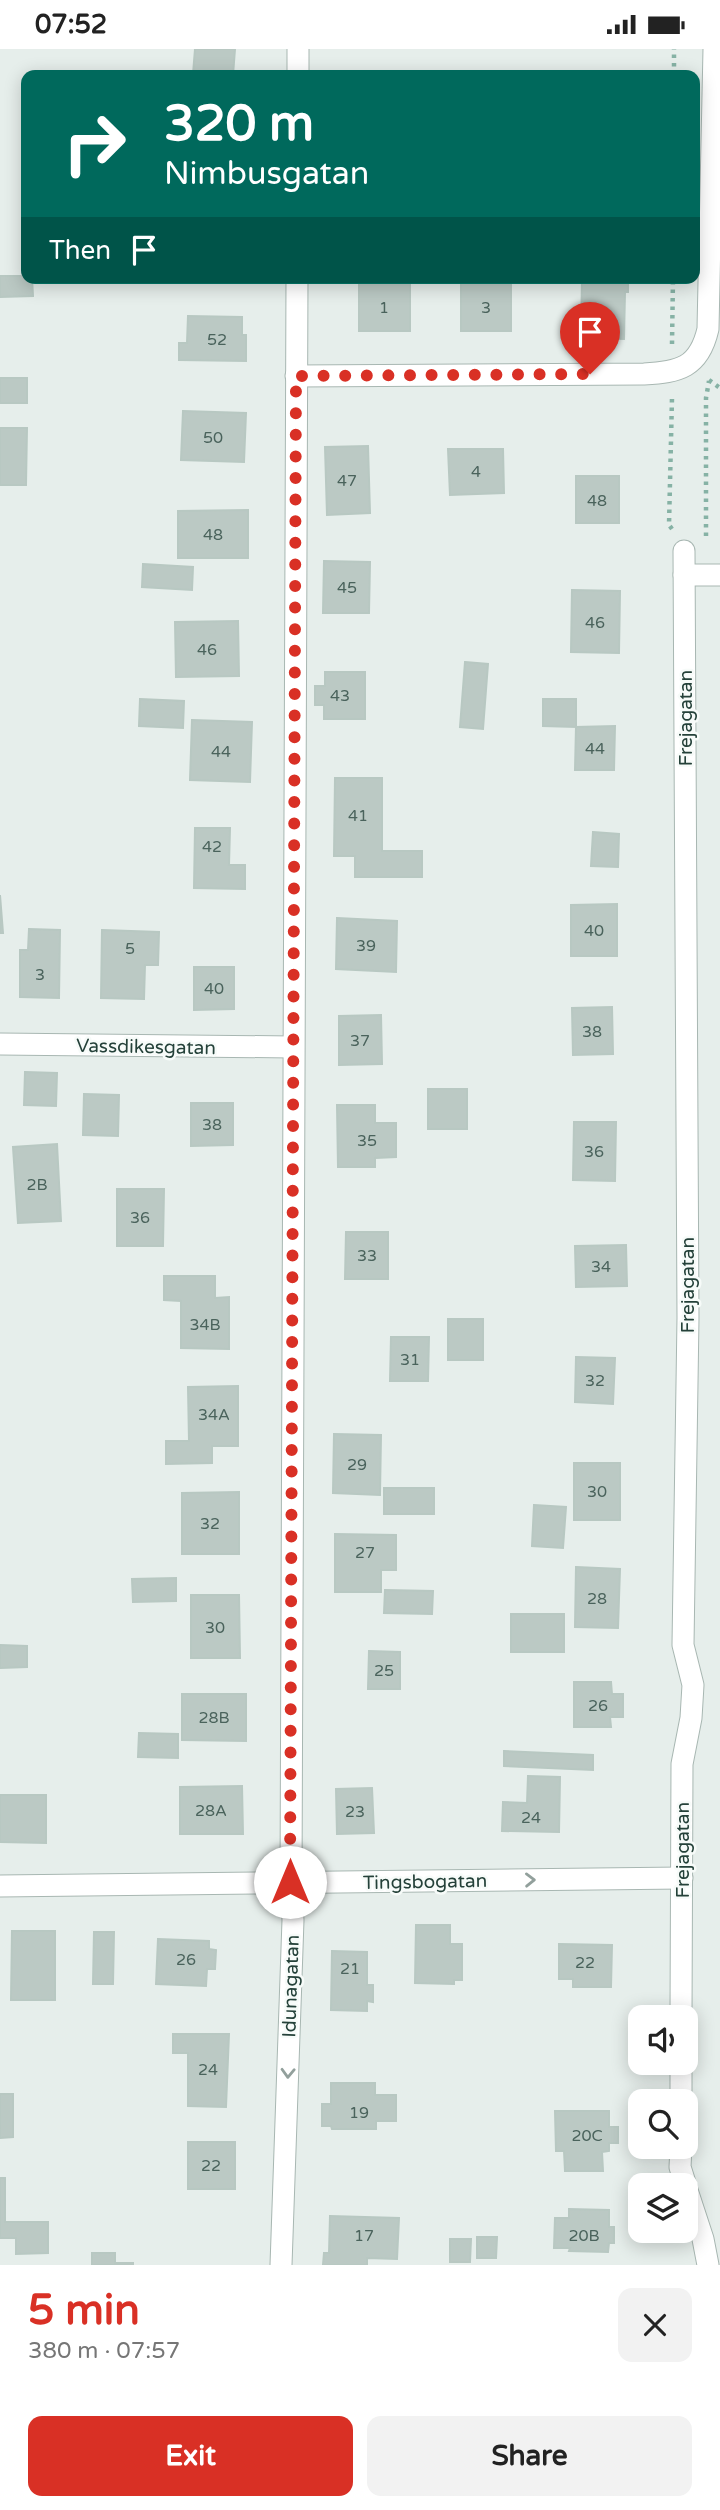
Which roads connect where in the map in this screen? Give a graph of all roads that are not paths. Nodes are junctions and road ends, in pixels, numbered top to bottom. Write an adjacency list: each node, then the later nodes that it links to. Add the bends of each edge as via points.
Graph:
1 (298, 49): 3 (street)
2 (714, 49): 5 (street, via 708,329 705,344 682,367)
3 (298, 70)
4 (297, 284): 5 (street, Idunagatan)
5 (296, 376): 10 (street, Idunagatan)
6 (684, 551): 7 (street, Frejagatan)
7 (684, 575): 8 (street); 11 (street, Frejagatan, via 688,1318 683,1645 693,1685 682,1764)
8 (720, 575)
9 (0, 1044): 10 (street, Vassdikesgatan)
10 (292, 1047): 12 (street, Idunagatan)
11 (682, 1878): 12 (street, Tingsbogatan, one-way to 11); 14 (street, Frejagatan)
12 (290, 1882): 13 (street, Tingsbogatan); 16 (street, Idunagatan, one-way to 16, via 293,1920)
13 (0, 1886)
14 (681, 2005)
15 (698, 2224): 17 (street)
16 (281, 2265)
17 (708, 2265)

